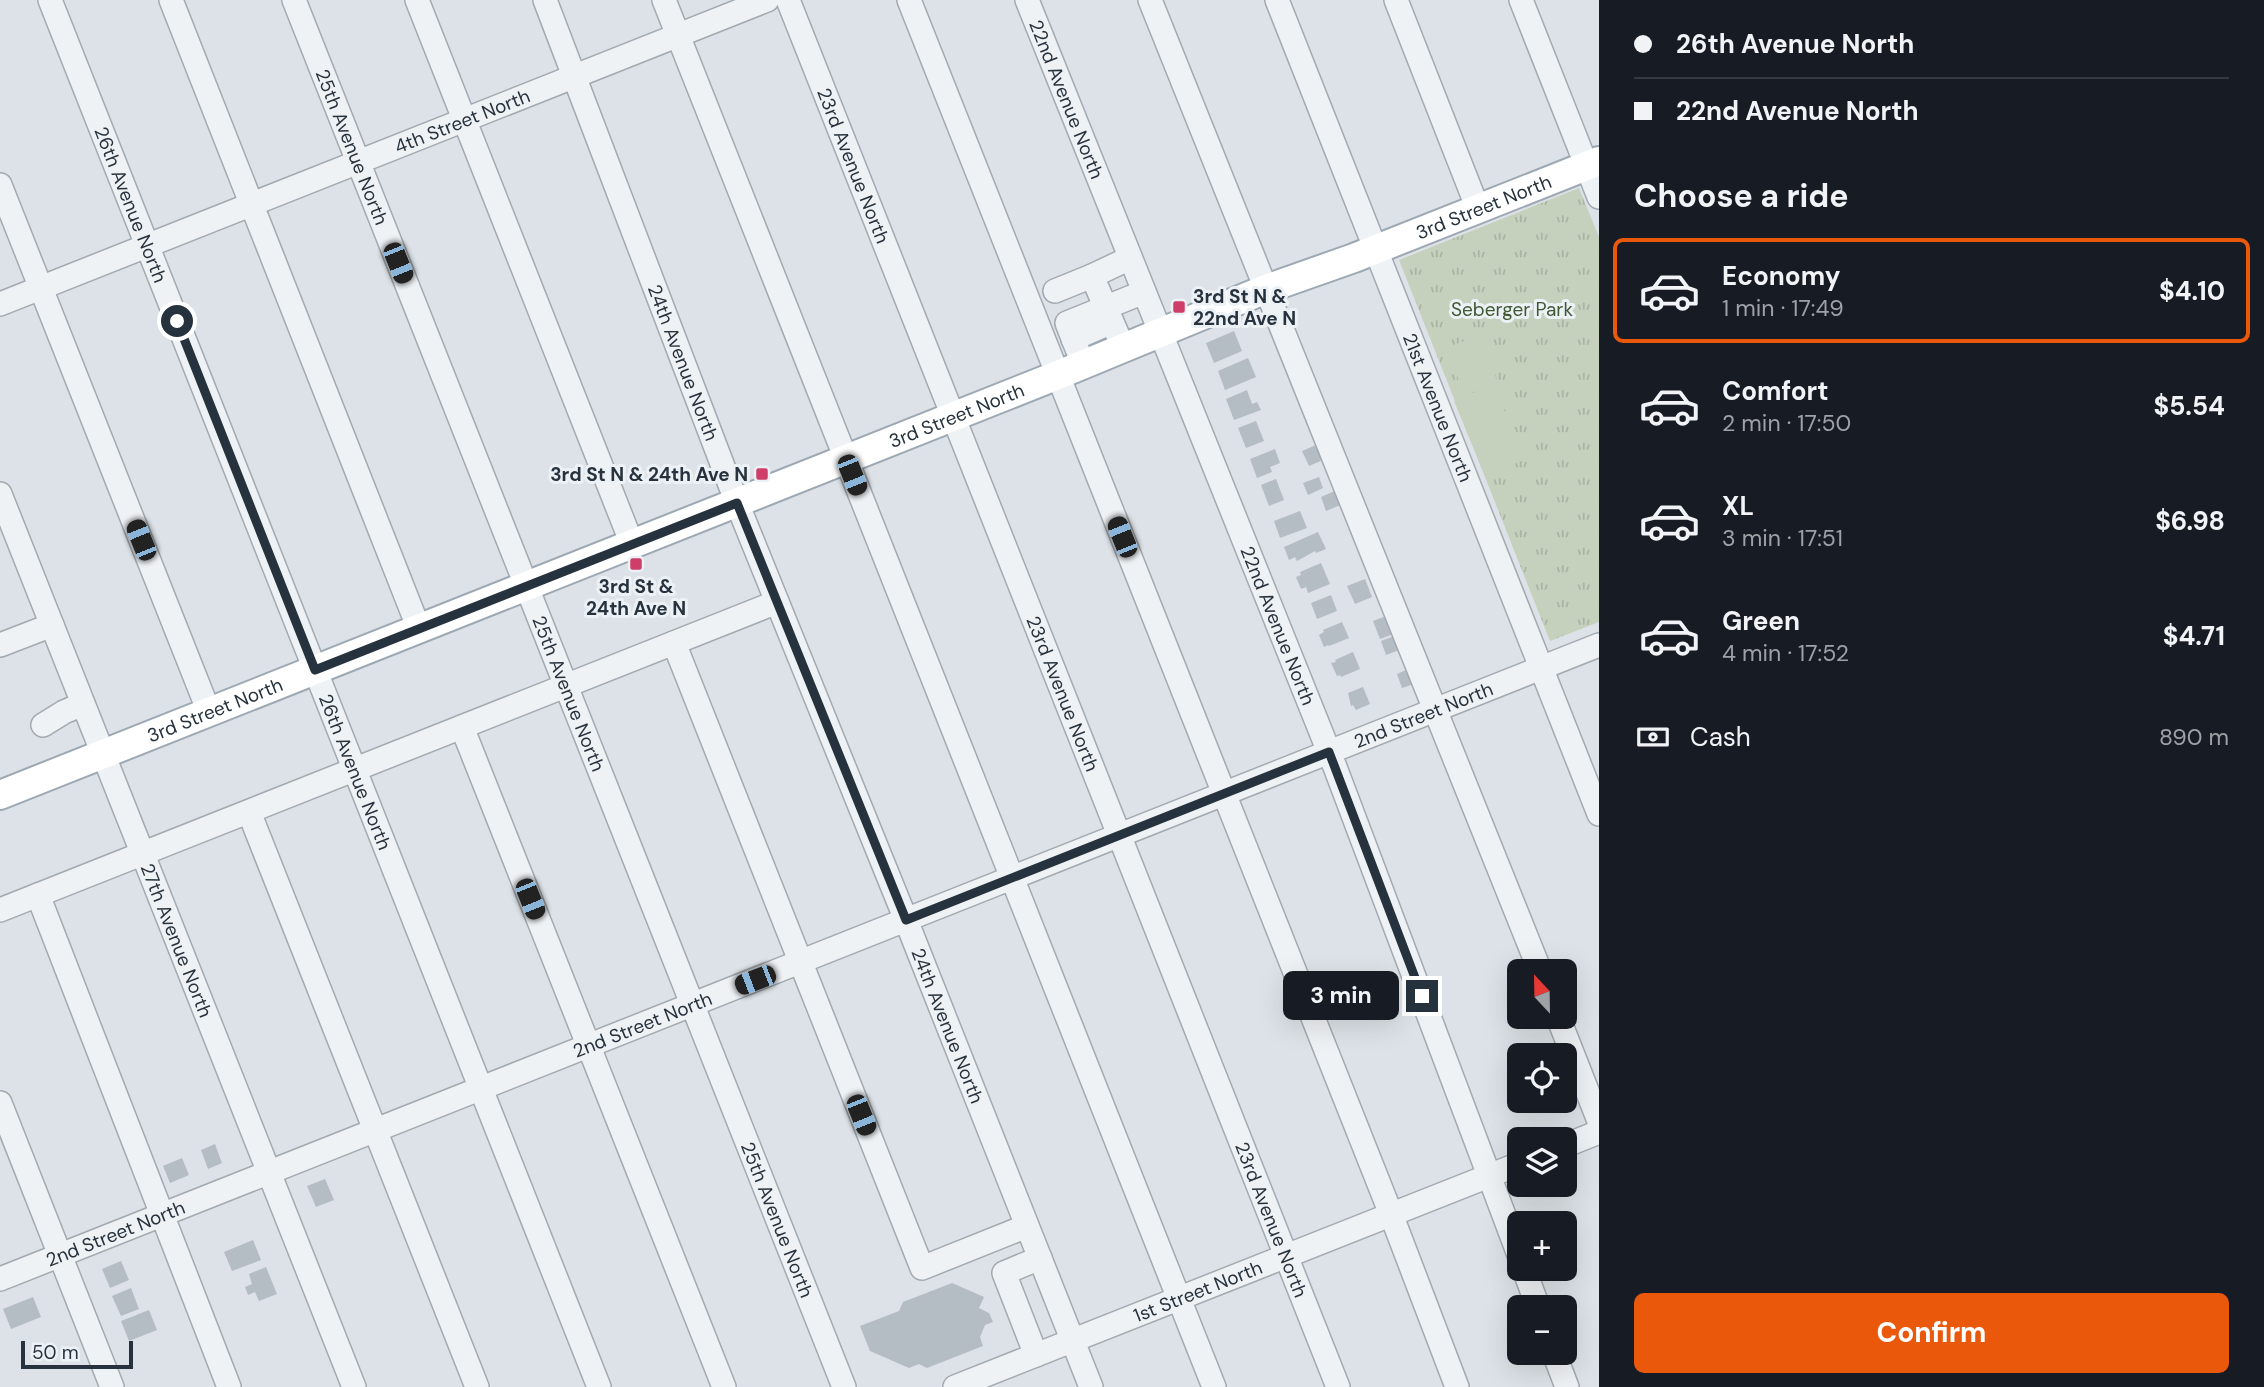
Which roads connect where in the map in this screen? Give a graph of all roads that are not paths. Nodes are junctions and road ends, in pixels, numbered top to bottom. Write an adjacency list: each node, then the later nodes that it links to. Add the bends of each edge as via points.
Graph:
1 (50, 0): 24 (street, 26th Avenue North)
2 (171, 0): 22 (street)
3 (294, 0): 18 (street, 25th Avenue North)
4 (416, 0): 17 (street)
5 (545, 0): 16 (street, 24th Avenue North)
6 (664, 0): 15 (street)
7 (767, 0): 15 (street, 4th Street North)
8 (788, 0): 36 (street, 23rd Avenue North)
9 (909, 0): 35 (street)
10 (1027, 0): 26 (street, 22nd Avenue North)
11 (1150, 0): 29 (street)
12 (1277, 0): 25 (street, 21st Avenue North)
13 (1396, 0): 23 (street)
14 (1521, 0): 19 (street)
15 (678, 35): 16 (street, 4th Street North); 37 (street)
16 (576, 76): 17 (street, 4th Street North); 39 (street, 24th Avenue North)
17 (464, 120): 18 (street, 4th Street North); 40 (street)
18 (358, 162): 22 (street, 4th Street North); 41 (street, 25th Avenue North)
19 (1593, 163): 21 (street); 23 (main road, 3rd Street North)
20 (0, 185): 28 (street)
21 (1599, 197)
22 (251, 204): 24 (street, 4th Street North); 44 (street)
23 (1478, 209): 25 (main road, 3rd Street North)
24 (147, 246): 28 (street, 4th Street North); 49 (street, 26th Avenue North)
25 (1376, 250): 29 (main road, 3rd Street North); 48 (street, 21st Avenue North)
26 (1130, 258): 27 (street); 31 (street, 22nd Avenue North)
27 (1093, 275): 30 (street); 33 (street)
28 (41, 288): 32 (street, 4th Street North); 53 (street)
29 (1266, 289): 34 (main road, 3rd Street North); 52 (street)
30 (1055, 291)
31 (1144, 292): 33 (street); 34 (street, 22nd Avenue North)
32 (0, 304)
33 (1114, 326): 34 (main road, 3rd Street North); 35 (main road, 3rd Street North); 35 (street, via 1067,323)
34 (1160, 332): 56 (street, 22nd Avenue North)
35 (1072, 360): 36 (main road, 3rd Street North); 59 (street)
36 (953, 417): 37 (main road, 3rd Street North); 63 (street, 23rd Avenue North)
37 (846, 459): 39 (main road, 3rd Street North); 65 (street)
38 (0, 494): 43 (street, 27th Avenue North)
39 (737, 503): 40 (main road, 3rd Street North); 42 (street, 24th Avenue North)
40 (632, 544): 41 (main road, 3rd Street North)
41 (526, 586): 44 (main road, 3rd Street North); 50 (street, 25th Avenue North)
42 (777, 602): 45 (street); 68 (street, 24th Avenue North)
43 (52, 625): 46 (street); 51 (street, 27th Avenue North)
44 (419, 629): 49 (main road, 3rd Street North)
45 (674, 643): 50 (street); 70 (street)
46 (0, 645)
47 (1599, 645): 48 (street, 2nd Street North)
48 (1542, 668): 52 (street, 2nd Street North); 62 (street, 21st Avenue North)
49 (315, 670): 53 (main road, 3rd Street North); 58 (street, 26th Avenue North)
50 (566, 686): 55 (street); 71 (street, 25th Avenue North)
51 (83, 704): 54 (street); 57 (street, 27th Avenue North)
52 (1436, 710): 56 (street, 2nd Street North); 69 (street)
53 (209, 712): 57 (main road, 3rd Street North)
54 (43, 725)
55 (463, 727): 58 (street); 73 (street)
56 (1329, 752): 59 (street, 2nd Street North); 82 (street, 22nd Avenue North)
57 (103, 754): 60 (main road, 3rd Street North); 64 (street, 27th Avenue North)
58 (355, 770): 61 (street); 74 (street, 26th Avenue North)
59 (1224, 794): 63 (street, 2nd Street North); 83 (street)
60 (0, 795)
61 (249, 811): 64 (street); 77 (street)
62 (1599, 814)
63 (1119, 836): 65 (street, 2nd Street North); 88 (street, 23rd Avenue North)
64 (142, 854): 66 (street); 81 (street, 27th Avenue North)
65 (1012, 878): 68 (street, 2nd Street North); 91 (street)
66 (38, 895): 67 (street); 84 (street)
67 (0, 910)
68 (906, 920): 70 (street, 2nd Street North); 86 (street, 24th Avenue North)
69 (1535, 959)
70 (801, 962): 71 (street, 2nd Street North); 86 (street, via 922,1268)
71 (692, 1005): 73 (street, 2nd Street North); 101 (street, 25th Avenue North)
72 (1563, 1029): 76 (street)
73 (589, 1046): 74 (street, 2nd Street North); 100 (street)
74 (481, 1089): 77 (street, 2nd Street North); 99 (street, 26th Avenue North)
75 (0, 1103): 87 (street)
76 (1599, 1121)
77 (376, 1130): 81 (street, 2nd Street North); 98 (street)
78 (1599, 1132): 79 (street)
79 (1577, 1141)
80 (1507, 1169): 82 (street, 1st Street North)
81 (269, 1173): 84 (street, 2nd Street North); 97 (street, 27th Avenue North)
82 (1490, 1175): 83 (street, 1st Street North); 85 (street, 22nd Avenue North)
83 (1391, 1214): 88 (street, 1st Street North); 106 (street)
84 (161, 1215): 87 (street, 2nd Street North); 96 (street)
85 (1507, 1222)
86 (1027, 1226): 89 (street, 24th Avenue North)
87 (60, 1255): 90 (street, 2nd Street North); 95 (street)
88 (1286, 1256): 91 (street, 1st Street North); 105 (street, 23rd Avenue North)
89 (1040, 1258): 92 (street, 24th Avenue North); 93 (street, via 1004,1273)
90 (0, 1279)
91 (1179, 1298): 92 (street, 1st Street North); 104 (street)
92 (1073, 1340): 93 (street, 1st Street North); 103 (street, 24th Avenue North)
93 (1036, 1355): 102 (street, 1st Street North)
94 (1559, 1365): 107 (street)
95 (112, 1387)
96 (229, 1387)
97 (354, 1387)
98 (477, 1387)
99 (599, 1387)
100 (724, 1387)
101 (844, 1387)
102 (955, 1387)
103 (1091, 1387)
104 (1214, 1387)
105 (1338, 1387)
106 (1457, 1387)
107 (1567, 1387)

